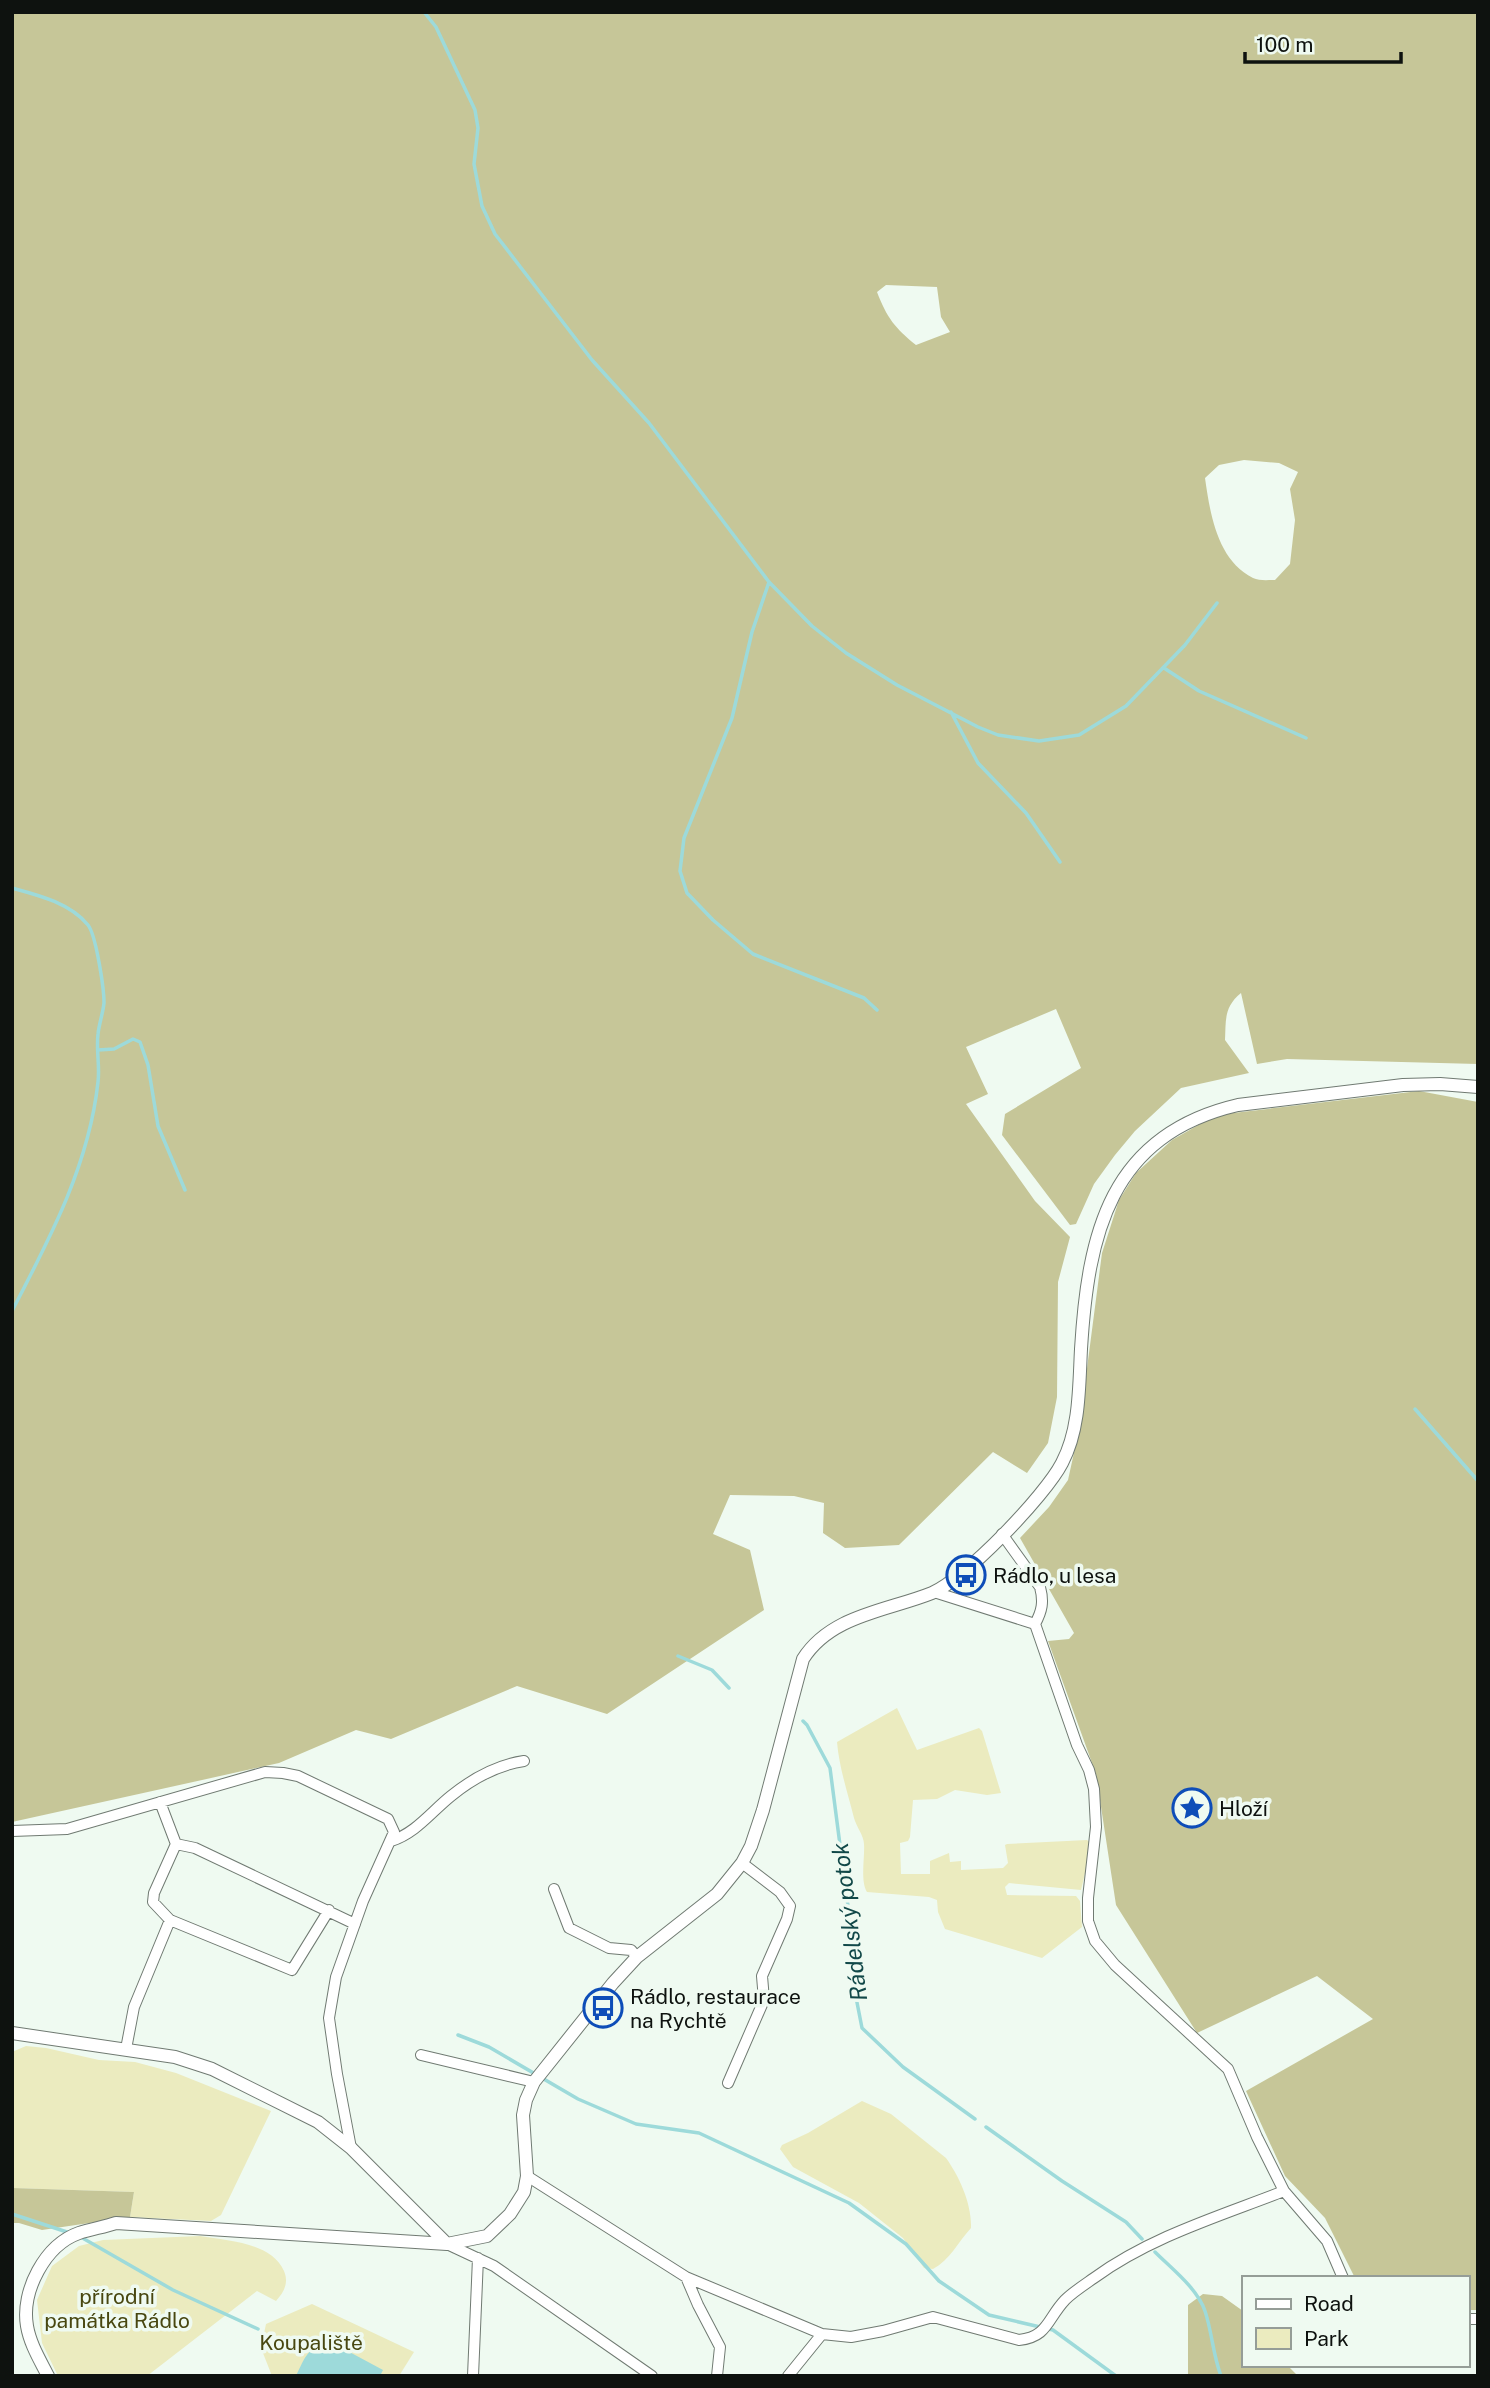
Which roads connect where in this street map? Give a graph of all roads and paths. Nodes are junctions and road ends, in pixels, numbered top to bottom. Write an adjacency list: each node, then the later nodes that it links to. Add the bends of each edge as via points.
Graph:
1 (1478, 1087): 2 (street, via 1403,1085 1254,1101 1204,1114 1157,1142 1123,1179 1095,1241 1084,1298 1072,1440 1053,1479)
2 (1002, 1534): 3 (street); 4 (street, via 1040,1587 1043,1598)
3 (934, 1592): 4 (street); 10 (street, via 848,1621 811,1647 803,1659 763,1810)
4 (1035, 1624): 23 (street, via 1094,1789 1096,1827 1088,1921 1095,1941 1228,2069)
5 (524, 1761): 8 (street, via 485,1774 452,1795 405,1836)
6 (160, 1802): 7 (street, via 67,1829); 8 (street, via 265,1772 282,1773 298,1776 388,1819 394,1832); 9 (street)
7 (12, 1831)
8 (390, 1840): 14 (street)
9 (176, 1844): 12 (street, via 195,1847); 13 (street, via 153,1902)
10 (742, 1863): 15 (street, via 717,1894); 20 (street, via 780,1892 789,1906 762,1976 764,2000)
11 (554, 1889): 15 (street, via 569,1928 609,1948 631,1950)
12 (329, 1910): 13 (street, via 292,1970); 14 (street)
13 (170, 1920): 17 (street, via 134,2007)
14 (355, 1924): 21 (street, via 336,1977 329,2018)
15 (637, 1957): 19 (street)
16 (12, 2033): 17 (street)
17 (126, 2049): 21 (street, via 212,2069 318,2122)
18 (421, 2055): 19 (street)
19 (534, 2082): 22 (street, via 523,2115)
20 (728, 2083)
21 (351, 2148): 24 (street)
22 (527, 2176): 24 (street, via 524,2192 510,2214 487,2236); 27 (street)
23 (1284, 2191): 26 (street, via 1327,2241); 28 (street, via 1144,2248 1067,2298 1033,2339 1019,2340 933,2317 851,2337)
24 (447, 2244): 25 (street); 30 (street, via 116,2223 78,2233 52,2250 28,2297 27,2326)
25 (478, 2258): 29 (street); 31 (street)
26 (1342, 2276)
27 (686, 2277): 28 (street); 34 (street, via 720,2347)
28 (822, 2334): 35 (street)
29 (634, 2364): 32 (street); 33 (street)
30 (48, 2376)
31 (473, 2376)
32 (628, 2376)
33 (652, 2376)
34 (717, 2376)
35 (788, 2376)

